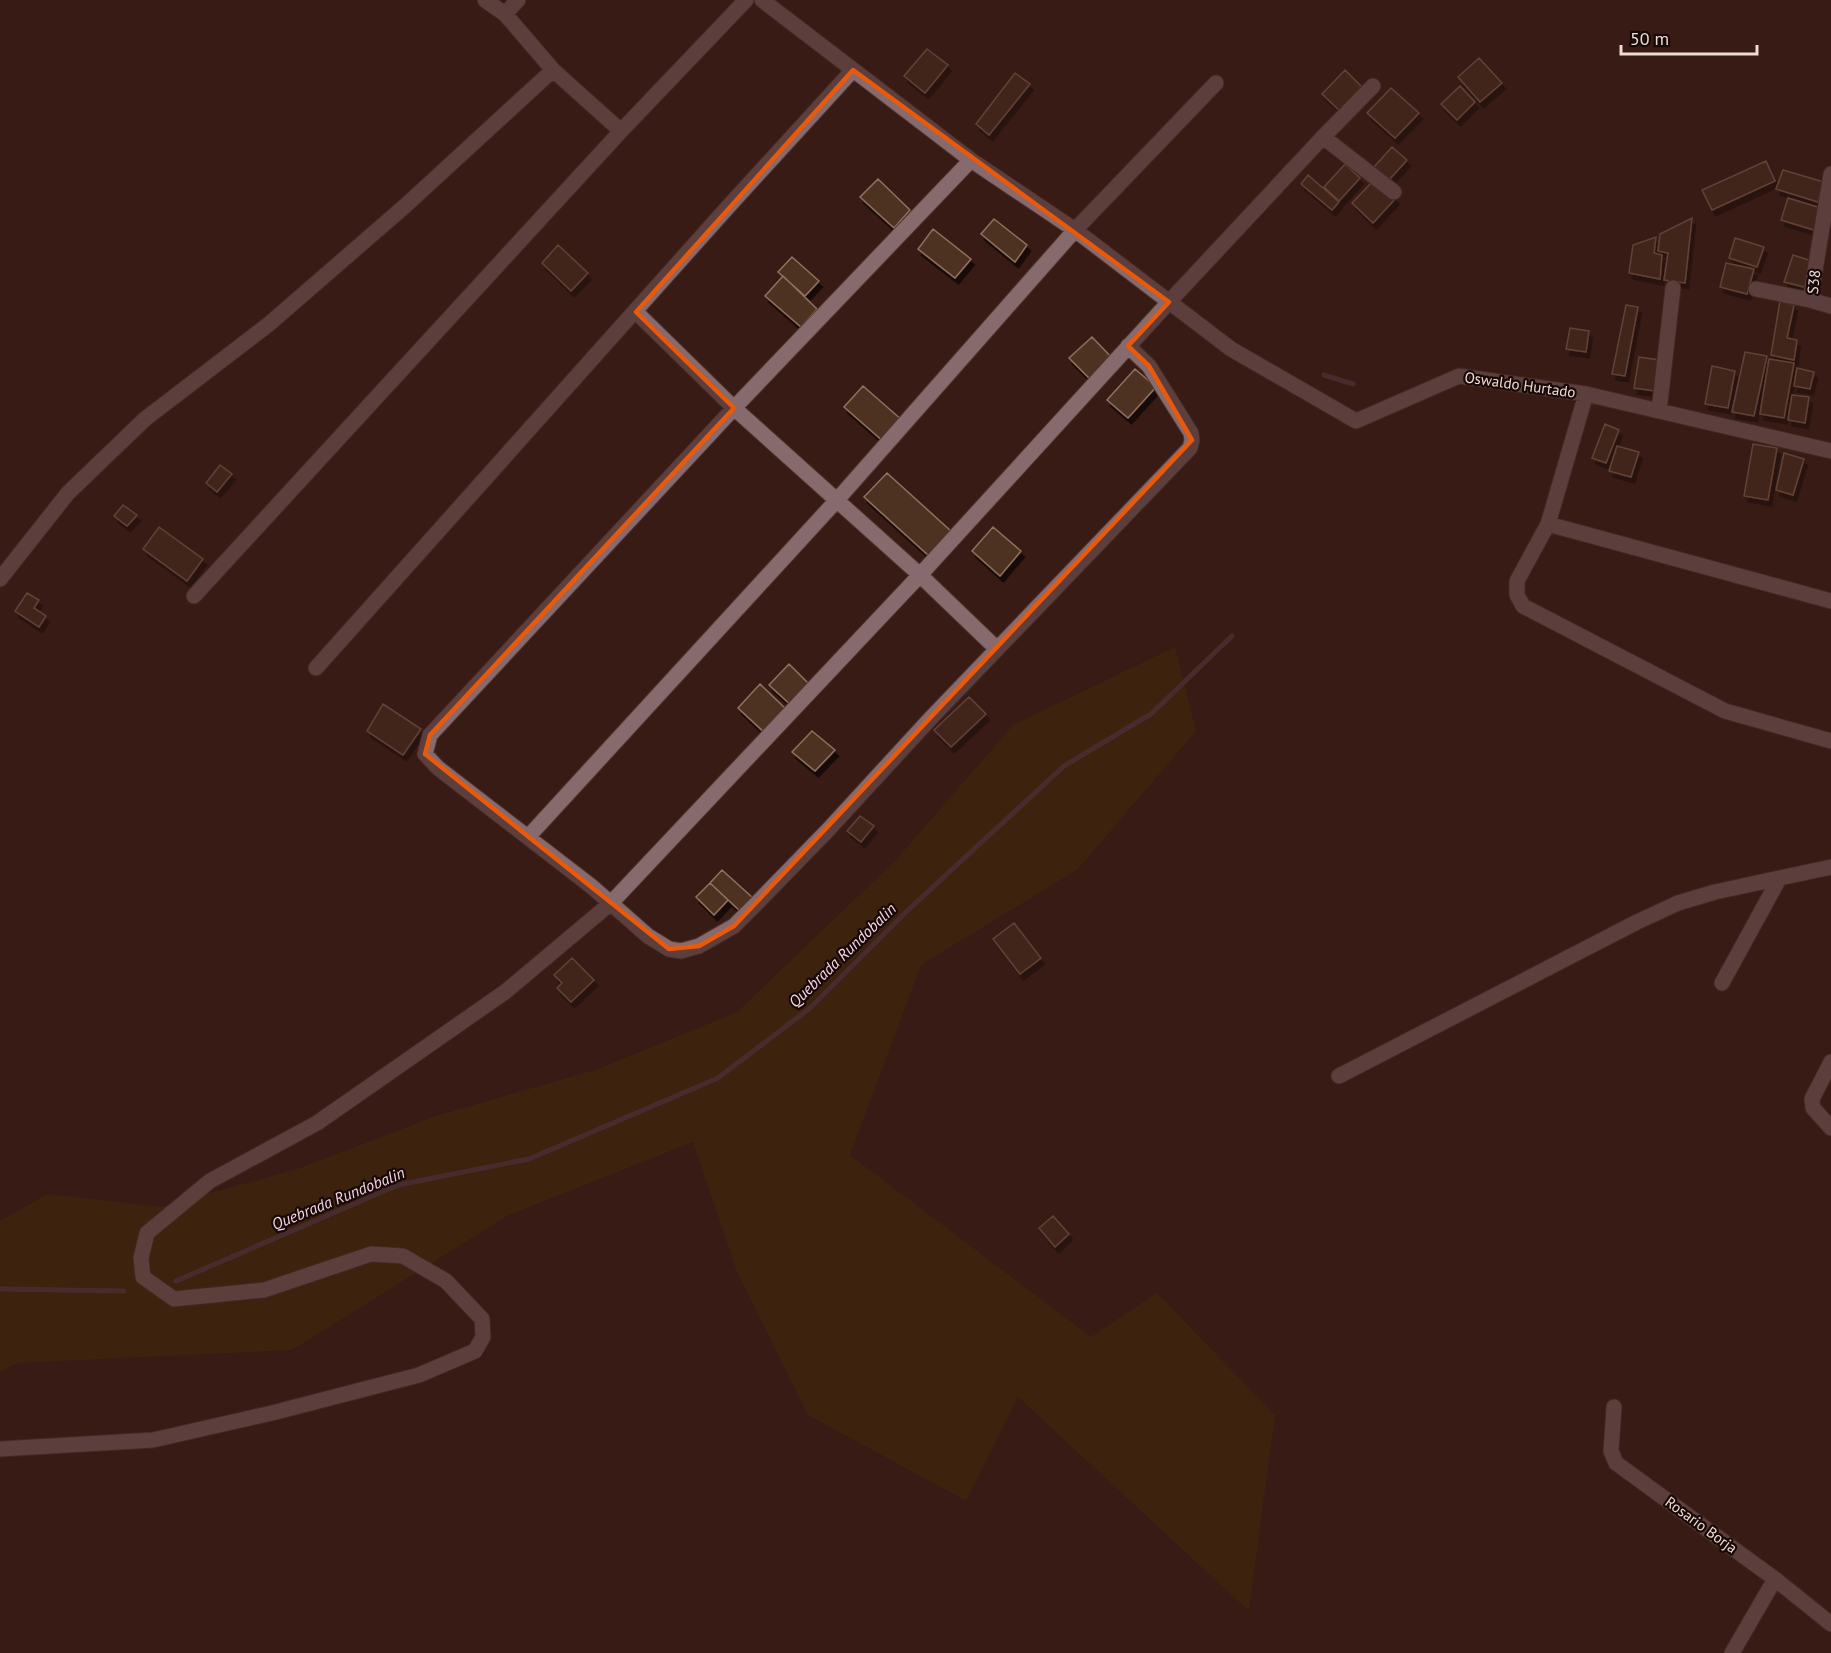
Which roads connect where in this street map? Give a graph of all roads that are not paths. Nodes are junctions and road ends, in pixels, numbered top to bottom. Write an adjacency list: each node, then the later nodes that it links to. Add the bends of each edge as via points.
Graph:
1 (485, 0): 5 (street)
2 (518, 0): 5 (street)
3 (746, 0): 10 (street)
4 (762, 0): 7 (street, Oswaldo Hurtado)
5 (505, 14): 6 (street)
6 (553, 70): 10 (street); 30 (street, via 269,324 145,419 68,493)
7 (853, 70): 12 (street, Oswaldo Hurtado); 21 (street)
8 (1216, 84): 15 (street)
9 (1373, 86): 11 (street)
10 (621, 131): 31 (street)
11 (1323, 137): 14 (street); 19 (street)
12 (971, 160): 15 (street, Oswaldo Hurtado); 24 (street)
13 (1831, 174): 18 (street, S38)
14 (1394, 192)
15 (1075, 230): 19 (street, Oswaldo Hurtado); 27 (street)
16 (1673, 288): 25 (street)
17 (1756, 289): 18 (street)
18 (1810, 300): 20 (street, S38)
19 (1169, 302): 22 (street); 23 (street, Oswaldo Hurtado, via 1231,349 1356,422 1459,376)
20 (1831, 306)
21 (636, 312): 24 (street); 34 (street)
22 (1128, 346): 29 (street); 33 (street, via 1149,366 1191,433 1190,448)
23 (1586, 394): 25 (street, Oswaldo Hurtado); 28 (street)
24 (734, 408): 27 (street); 36 (street, via 429,735 425,754 438,768)
25 (1659, 411): 26 (street, Oswaldo Hurtado)
26 (1831, 451)
27 (837, 500): 29 (street); 36 (street)
28 (1548, 524): 32 (street); 35 (street, via 1517,581 1517,595 1523,606 1725,711)
29 (920, 575): 33 (street); 39 (street)
30 (0, 579)
31 (194, 596)
32 (1831, 601)
33 (997, 649): 39 (street, via 734,926 699,946 681,951 669,949)
34 (316, 668)
35 (1831, 741)
36 (528, 837): 39 (street)
37 (1831, 867): 38 (street)
38 (1779, 879): 40 (street); 42 (street, via 1678,903)
39 (611, 903): 45 (street, via 505,992 317,1124 210,1181 147,1233 141,1258 143,1277 174,1299 264,1290 371,1254 403,1256 446,1281 482,1319 483,1337 475,1351 419,1375 153,1440)
40 (1722, 983)
41 (1831, 1062): 43 (street, via 1812,1100 1813,1108)
42 (1339, 1076)
43 (1831, 1128)
44 (1614, 1407): 46 (street, Rosario Borja, via 1611,1451 1616,1463)
45 (0, 1449)
46 (1774, 1579): 47 (street, Rosario Borja); 48 (street)
47 (1831, 1624)
48 (1732, 1653)

